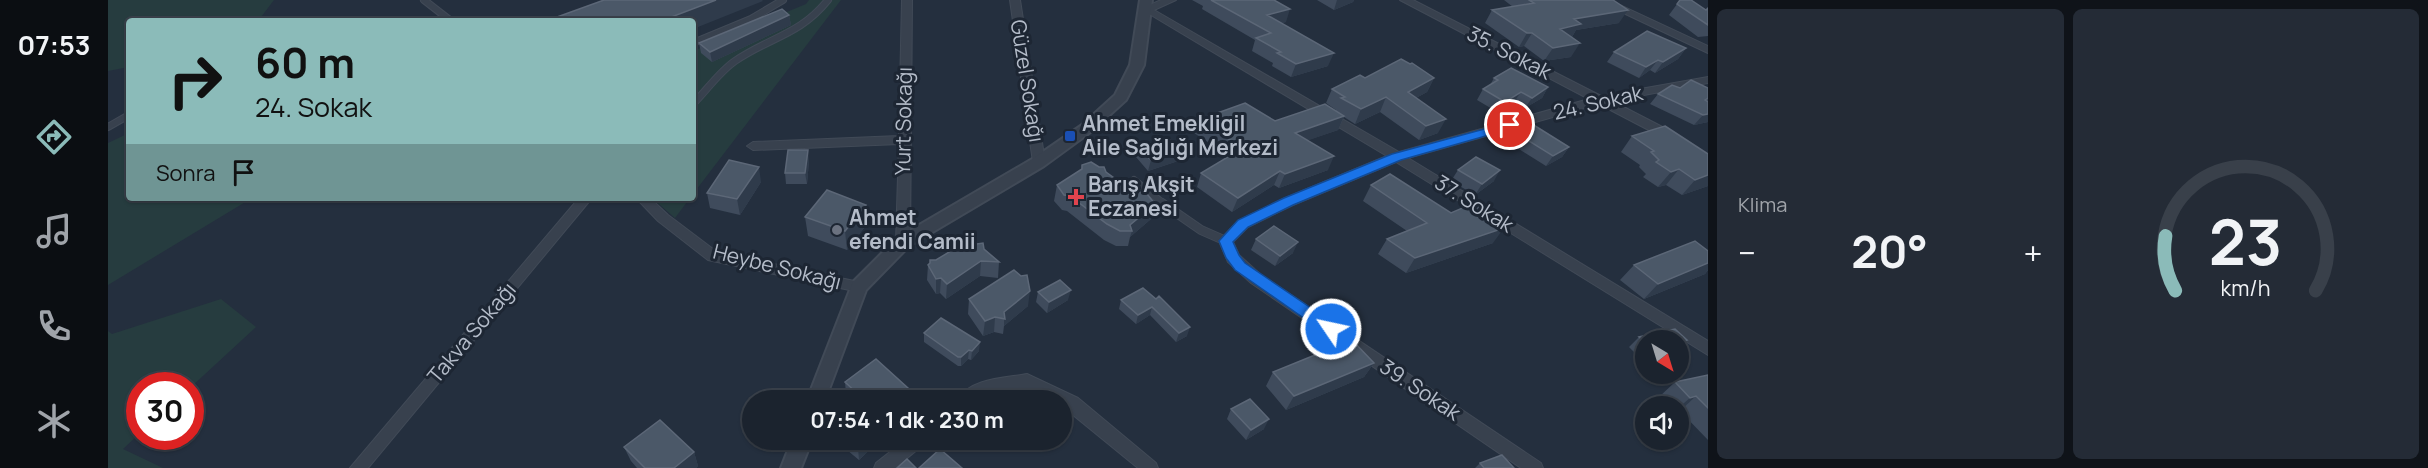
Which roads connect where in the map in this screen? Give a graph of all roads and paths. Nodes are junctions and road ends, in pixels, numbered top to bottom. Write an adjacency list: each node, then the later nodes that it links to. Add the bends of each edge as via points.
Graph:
1 (424, 0): 10 (lane)
2 (783, 0): 11 (lane, via 752,19)
3 (828, 0): 15 (lane, via 801,28 732,63)
4 (907, 0): 18 (street, Yurt Sokağı)
5 (1015, 0): 22 (street, Güzel Sokağı)
6 (1171, 0): 9 (street)
7 (1405, 0): 14 (street, 35. Sokak)
8 (1601, 0): 12 (street)
9 (1146, 4): 21 (street, 37. Sokak); 22 (street, via 1137,65 1121,97)
10 (447, 18)
11 (696, 42)
12 (1708, 50)
13 (1708, 80): 14 (street, 24. Sokak)
14 (1600, 100): 19 (street, 35. Sokak); 21 (street, 24. Sokak)
15 (696, 101)
16 (126, 117): 17 (lane)
17 (108, 127)
18 (903, 140): 20 (street); 27 (street, Yurt Sokağı)
19 (1679, 141)
20 (753, 146)
21 (1397, 157): 26 (street, 24. Sokak, via 1288,201 1243,224); 29 (street, 37. Sokak)
22 (1040, 162): 27 (street)
23 (1134, 180): 26 (lane, via 1186,221 1209,236)
24 (583, 201): 36 (street, Takva Sokağı)
25 (645, 201): 28 (street, Heybe Sokağı, via 713,256)
26 (1226, 241): 40 (street, 39. Sokak, via 1233,258 1256,279)
27 (903, 242): 28 (street)
28 (859, 287): 30 (street)
29 (1708, 349)
30 (820, 390)
31 (980, 390): 32 (street, via 1027,381)
32 (1045, 390)
33 (1072, 403): 39 (street)
34 (798, 450): 37 (street)
35 (904, 450): 38 (street)
36 (357, 468)
37 (791, 468)
38 (882, 468)
39 (1150, 468)
40 (1535, 468)

